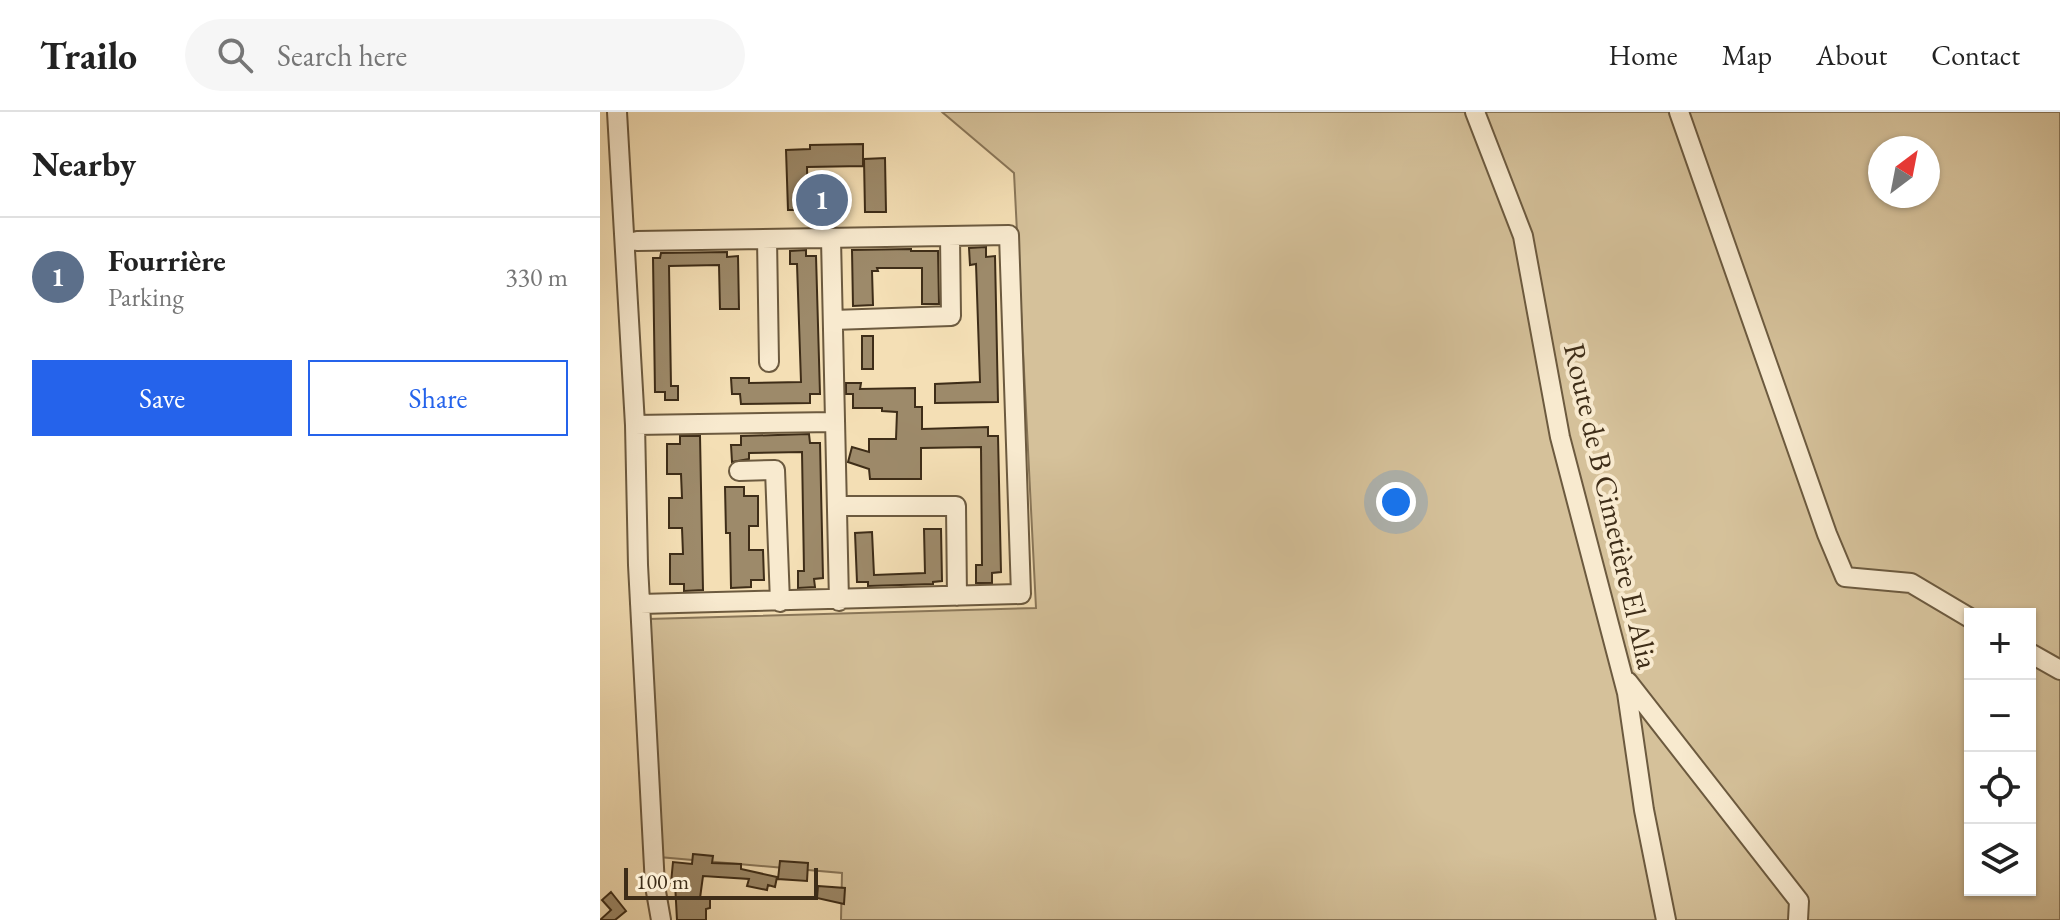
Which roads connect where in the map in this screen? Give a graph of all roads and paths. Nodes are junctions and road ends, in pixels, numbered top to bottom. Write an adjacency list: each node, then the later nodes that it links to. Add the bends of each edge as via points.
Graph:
1 (617, 112): 11 (street)
2 (1475, 112): 21 (street, Route de B Cimetière El Alia, via 1523,236 1560,437)
3 (1679, 112): 18 (street, via 1845,577 1911,583)
4 (950, 237): 6 (street); 8 (street, via 951,316); 14 (street, via 1009,235 1021,594)
5 (767, 239): 6 (street); 7 (street); 9 (street)
6 (831, 239): 8 (street)
7 (637, 241)
8 (833, 320): 10 (street)
9 (769, 362)
10 (835, 422): 11 (street); 13 (street)
11 (635, 425): 17 (street)
12 (739, 471): 16 (street, via 775,470)
13 (837, 506): 14 (street, via 956,506); 15 (street)
14 (957, 596): 15 (street)
15 (839, 601): 16 (street)
16 (780, 602): 17 (street)
17 (640, 604): 22 (street)
18 (1964, 614)
19 (2036, 656): 20 (street)
20 (2060, 670)
21 (1623, 675): 23 (street, Route de B Cimetière El Alia); 24 (street, via 1799,901)
22 (661, 920)
23 (1666, 920)
24 (1798, 920)

